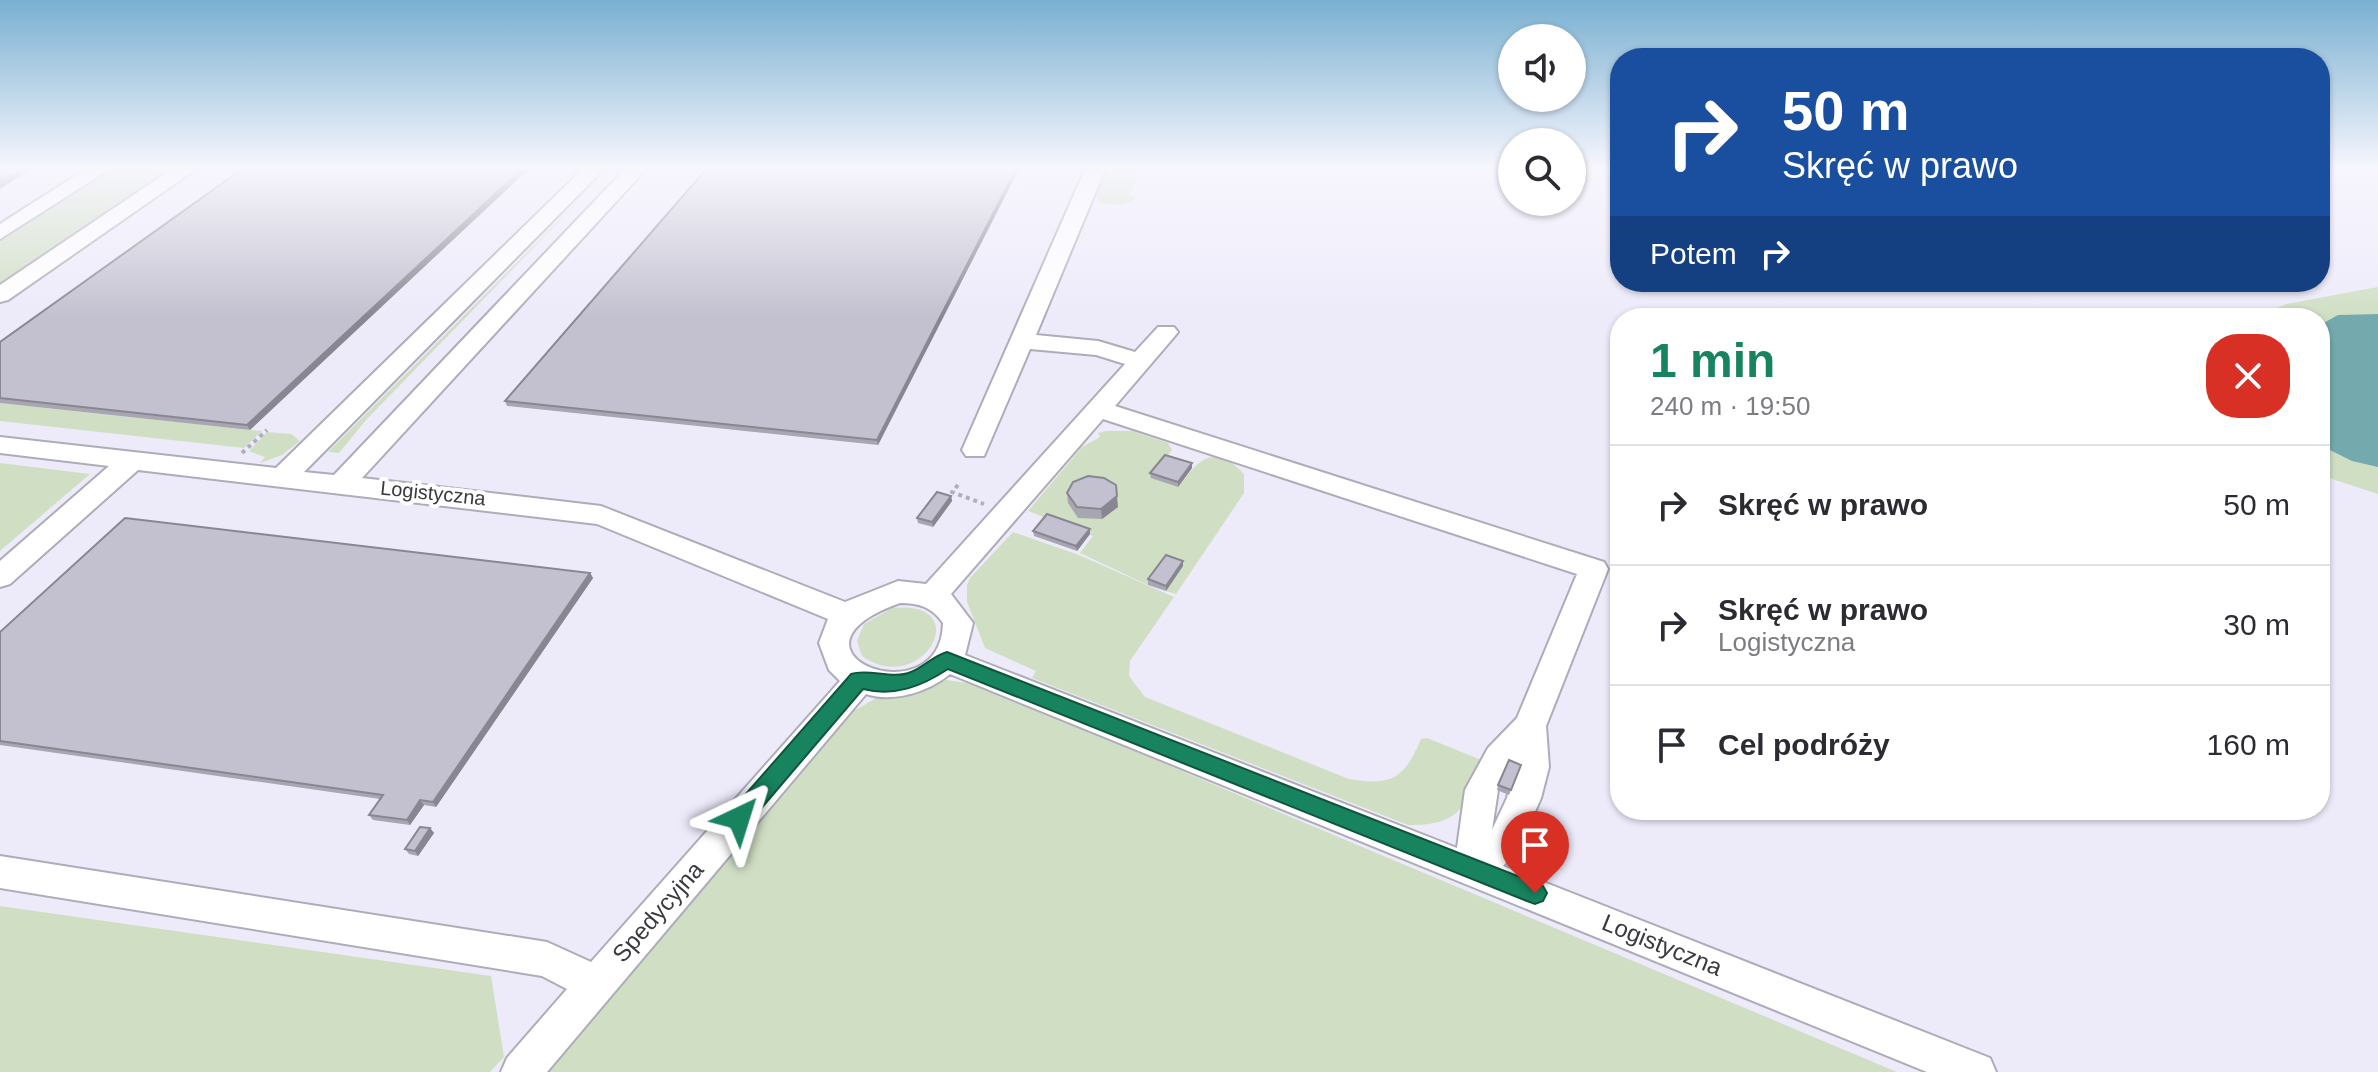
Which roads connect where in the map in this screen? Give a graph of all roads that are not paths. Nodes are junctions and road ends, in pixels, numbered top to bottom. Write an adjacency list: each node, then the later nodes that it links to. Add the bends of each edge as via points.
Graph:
1 (25, 217): 6 (street)
2 (115, 217): 7 (street)
3 (545, 217): 15 (street)
4 (591, 217): 16 (street)
5 (1075, 217): 9 (street)
6 (0, 233)
7 (0, 295)
8 (1166, 332): 10 (street)
9 (1023, 341): 10 (street, via 1098,348); 13 (street)
10 (1140, 361): 11 (street)
11 (1098, 409): 18 (street); 22 (street, via 1594,569 1530,726 1532,767 1524,798 1506,839)
12 (0, 445): 14 (street, Logistyczna)
13 (975, 450)
14 (133, 460): 15 (street, Logistyczna); 17 (street)
15 (284, 476): 16 (street, Logistyczna)
16 (342, 483): 19 (street, Logistyczna, via 601,515)
17 (0, 577)
18 (933, 596): 19 (street, via 879,596); 20 (street, via 954,612 958,623 959,635)
19 (847, 615): 21 (street, via 833,643 844,671)
20 (947, 660): 21 (street, via 915,680); 22 (street, Logistyczna)
21 (859, 680): 24 (street, Spedycyjna)
22 (1476, 870): 26 (street, Logistyczna)
23 (0, 872): 24 (street, via 547,959)
24 (595, 984): 25 (street, Spedycyjna)
25 (521, 1072)
26 (1976, 1072)

